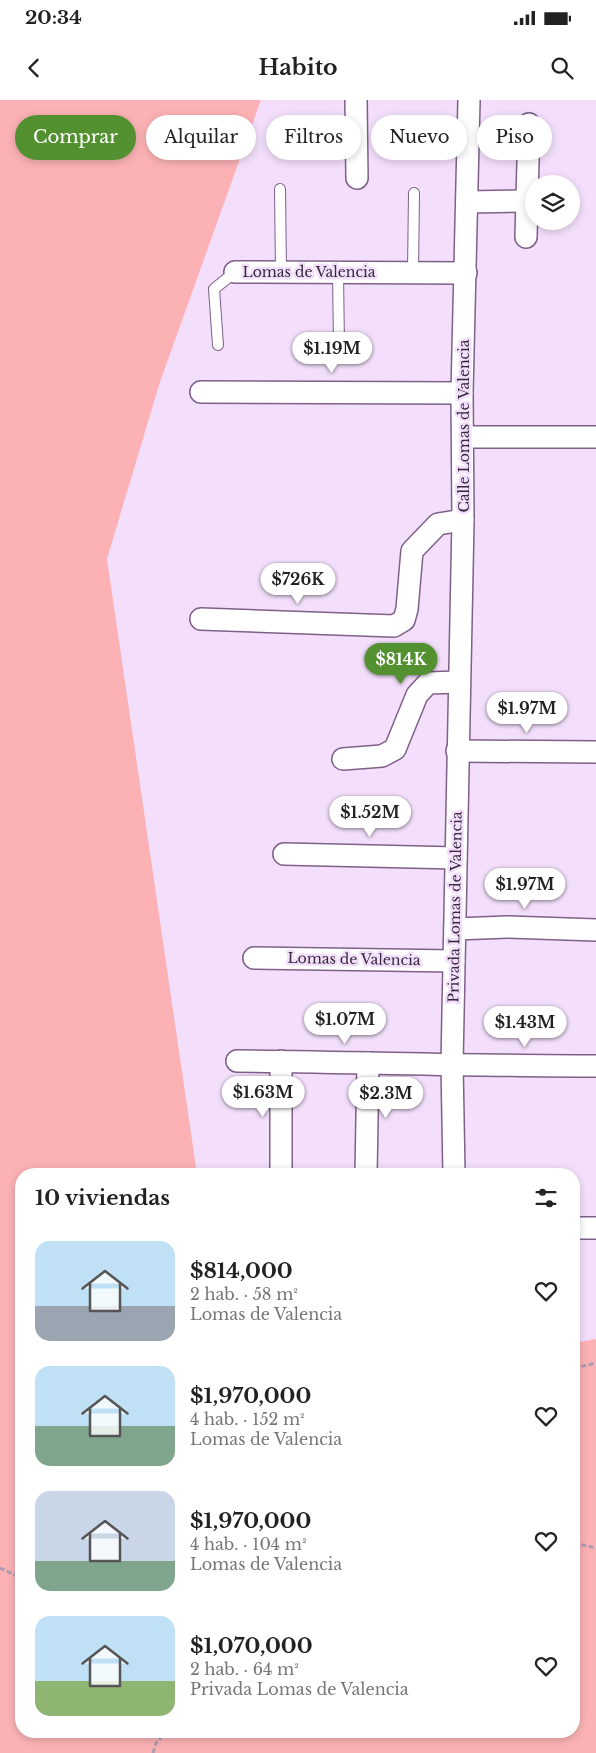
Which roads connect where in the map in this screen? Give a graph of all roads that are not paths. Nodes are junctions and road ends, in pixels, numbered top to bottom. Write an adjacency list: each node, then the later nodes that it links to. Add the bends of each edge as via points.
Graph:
1 (356, 100): 5 (street)
2 (469, 100): 9 (street, Calle Lomas de Valencia)
3 (528, 160): 4 (street)
4 (527, 175)
5 (357, 178)
6 (280, 189): 13 (lane)
7 (414, 193): 15 (lane)
8 (525, 201): 9 (street)
9 (467, 202): 16 (street, Calle Lomas de Valencia)
10 (526, 230): 11 (street)
11 (526, 237)
12 (234, 272): 13 (street, Lomas de Valencia); 17 (lane, Lomas de Valencia, via 214,289)
13 (281, 272): 14 (street, Lomas de Valencia)
14 (338, 272): 15 (street, Lomas de Valencia); 18 (lane)
15 (413, 272): 16 (street, Lomas de Valencia)
16 (466, 272): 20 (street, Calle Lomas de Valencia)
17 (218, 345)
18 (339, 347)
19 (201, 392): 20 (street)
20 (462, 392): 21 (street, Calle Lomas de Valencia)
21 (463, 437): 22 (street); 23 (street, Calle Lomas de Valencia)
22 (596, 437)
23 (463, 520): 24 (street, via 438,524 412,551 408,609 404,620 394,626); 25 (street, Calle Lomas de Valencia)
24 (201, 619)
25 (459, 682): 26 (street, Calle Lomas de Valencia); 28 (street, via 428,683 416,694 395,749 382,756)
26 (457, 751): 27 (street); 30 (street, Privada Lomas de Valencia)
27 (596, 752)
28 (343, 759)
29 (284, 854): 30 (street)
30 (456, 858): 31 (street, Privada Lomas de Valencia)
31 (455, 929): 32 (street); 34 (street, Privada Lomas de Valencia)
32 (596, 930)
33 (254, 958): 34 (street, Lomas de Valencia)
34 (454, 961): 38 (street, Privada Lomas de Valencia)
35 (238, 1061): 36 (street)
36 (280, 1062): 37 (street); 40 (street)
37 (368, 1063): 38 (street); 41 (street)
38 (452, 1064): 39 (street); 42 (street, Privada Lomas de Valencia)
39 (596, 1066)
40 (281, 1168)
41 (366, 1168)
42 (454, 1168)
43 (580, 1228): 44 (street)
44 (596, 1228)

